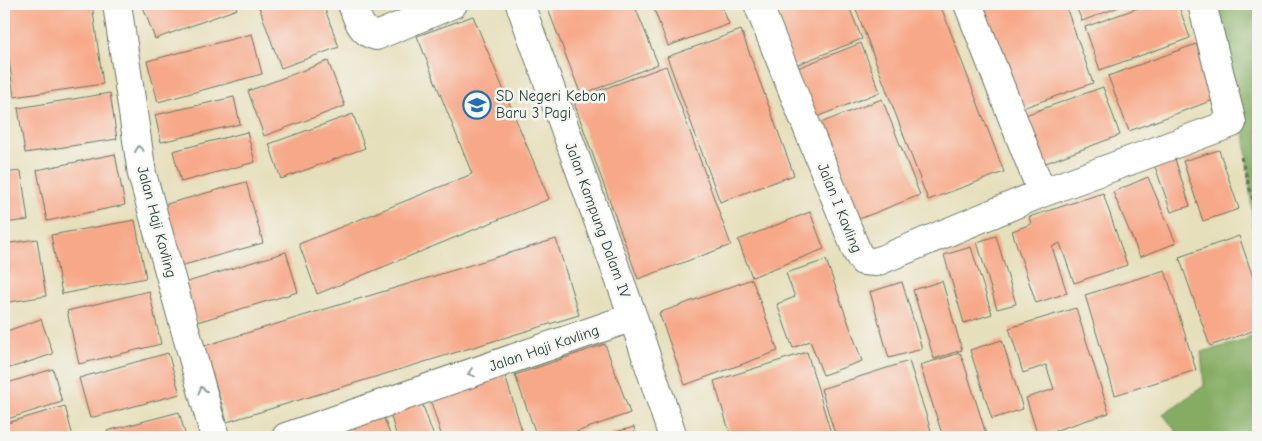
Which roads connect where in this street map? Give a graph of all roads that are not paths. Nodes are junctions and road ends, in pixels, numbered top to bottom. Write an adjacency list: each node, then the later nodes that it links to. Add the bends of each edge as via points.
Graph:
1 (117, 4): 10 (street, Jalan Haji Kavling, one-way to 1, via 142,174)
2 (352, 4): 3 (street, via 361,26 376,36)
3 (453, 4)
4 (520, 4): 9 (street, Jalan Kampung Dalam IV)
5 (758, 4): 8 (street, Jalan I Kavling, via 864,261 876,262)
6 (968, 4): 8 (street)
7 (1202, 4): 8 (street, Jalan I Kavling, via 1232,123)
8 (1042, 193)
9 (633, 317): 11 (street, Jalan Haji Kavling, one-way to 11); 12 (street, Jalan Kampung Dalam IV)
10 (215, 437)
11 (286, 437)
12 (673, 437)

